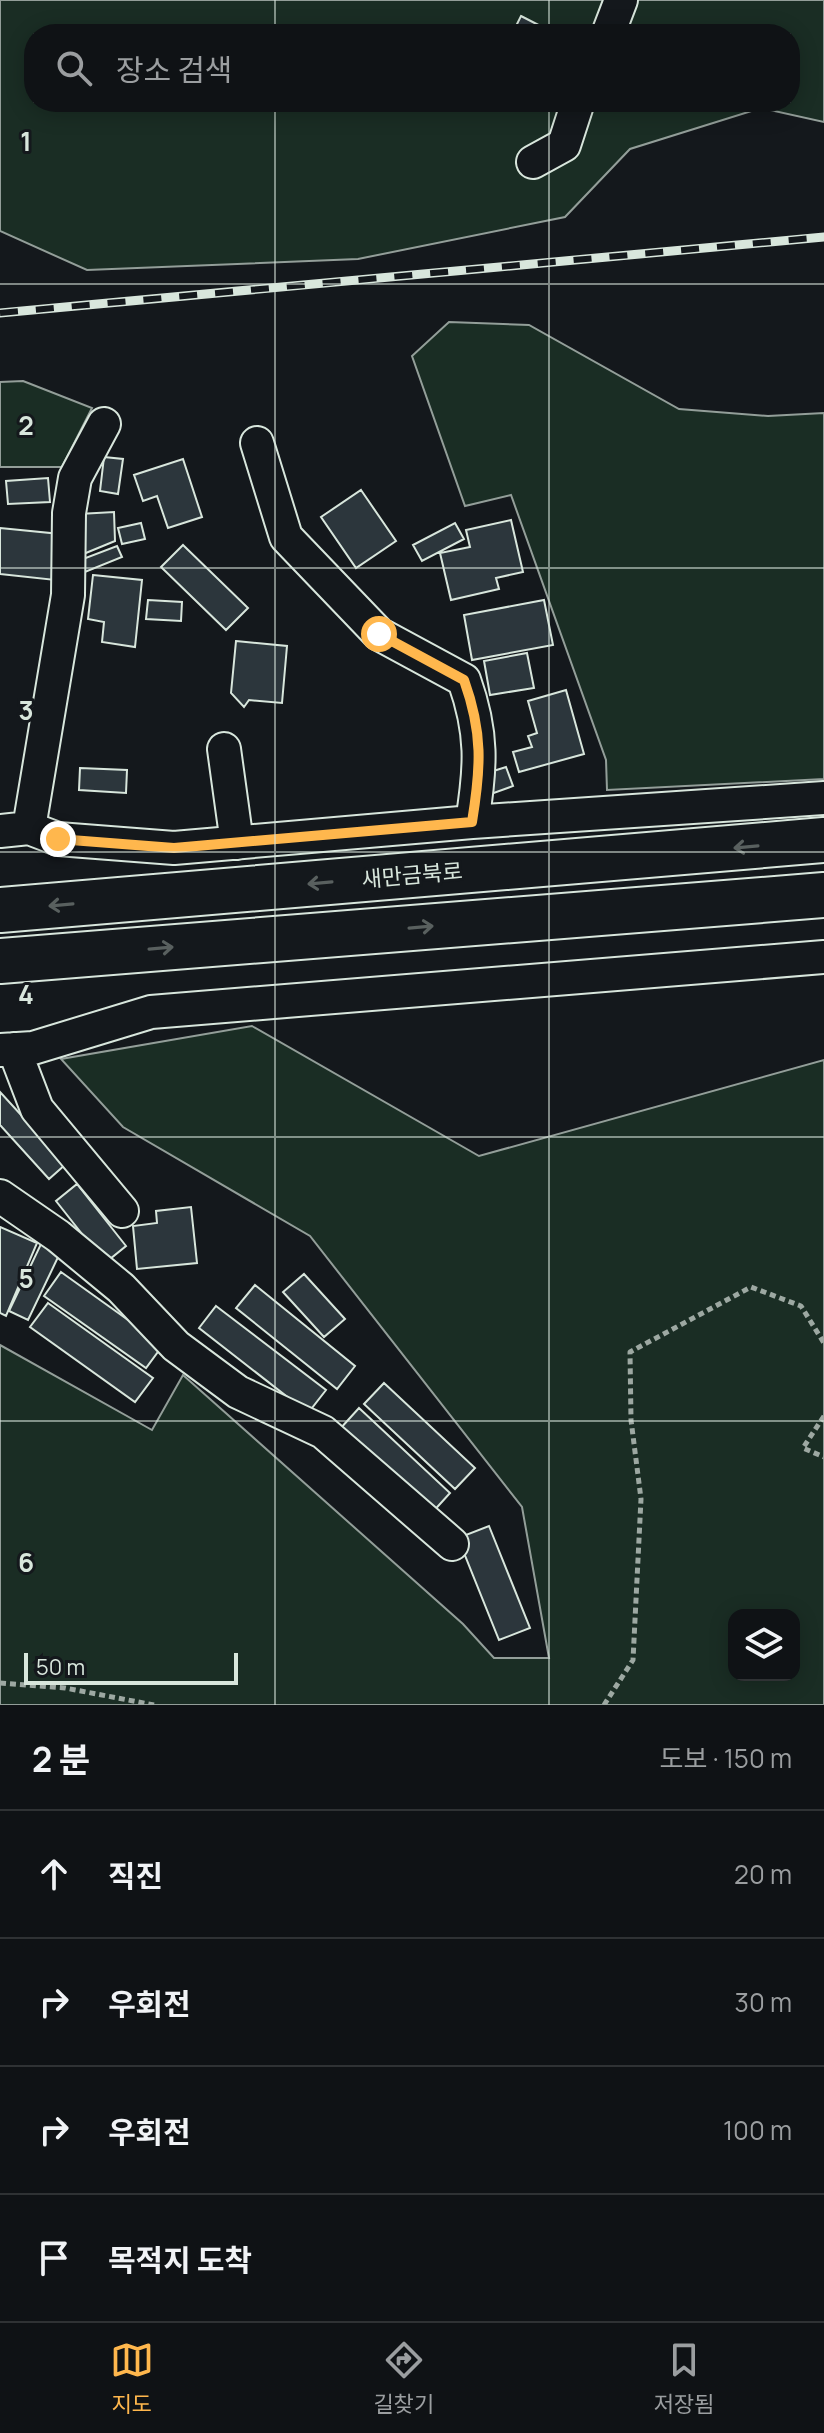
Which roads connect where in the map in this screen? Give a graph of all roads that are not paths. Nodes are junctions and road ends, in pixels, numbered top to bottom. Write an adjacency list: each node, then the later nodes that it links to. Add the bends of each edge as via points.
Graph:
1 (621, 0): 2 (street)
2 (612, 24)
3 (575, 112): 4 (street, via 564,145)
4 (533, 162)
5 (104, 424): 10 (street, via 75,478 68,595)
6 (257, 443): 9 (street, via 286,537 379,634 464,680 478,718 481,766)
7 (224, 749): 12 (street)
8 (824, 798): 9 (street)
9 (472, 822): 12 (street)
10 (14, 830): 12 (street, via 58,839 174,848)
11 (824, 840): 14 (highway, 새만금북로, one-way to 14)
12 (237, 843)
13 (824, 895): 16 (highway, one-way to 13)
14 (0, 910)
15 (824, 957): 17 (street, via 151,1012 33,1048)
16 (0, 961)
17 (7, 1049): 19 (street, via 37,1109)
18 (0, 1196): 20 (street, via 121,1288 176,1346 238,1392 323,1432)
19 (122, 1211)
20 (452, 1544)

